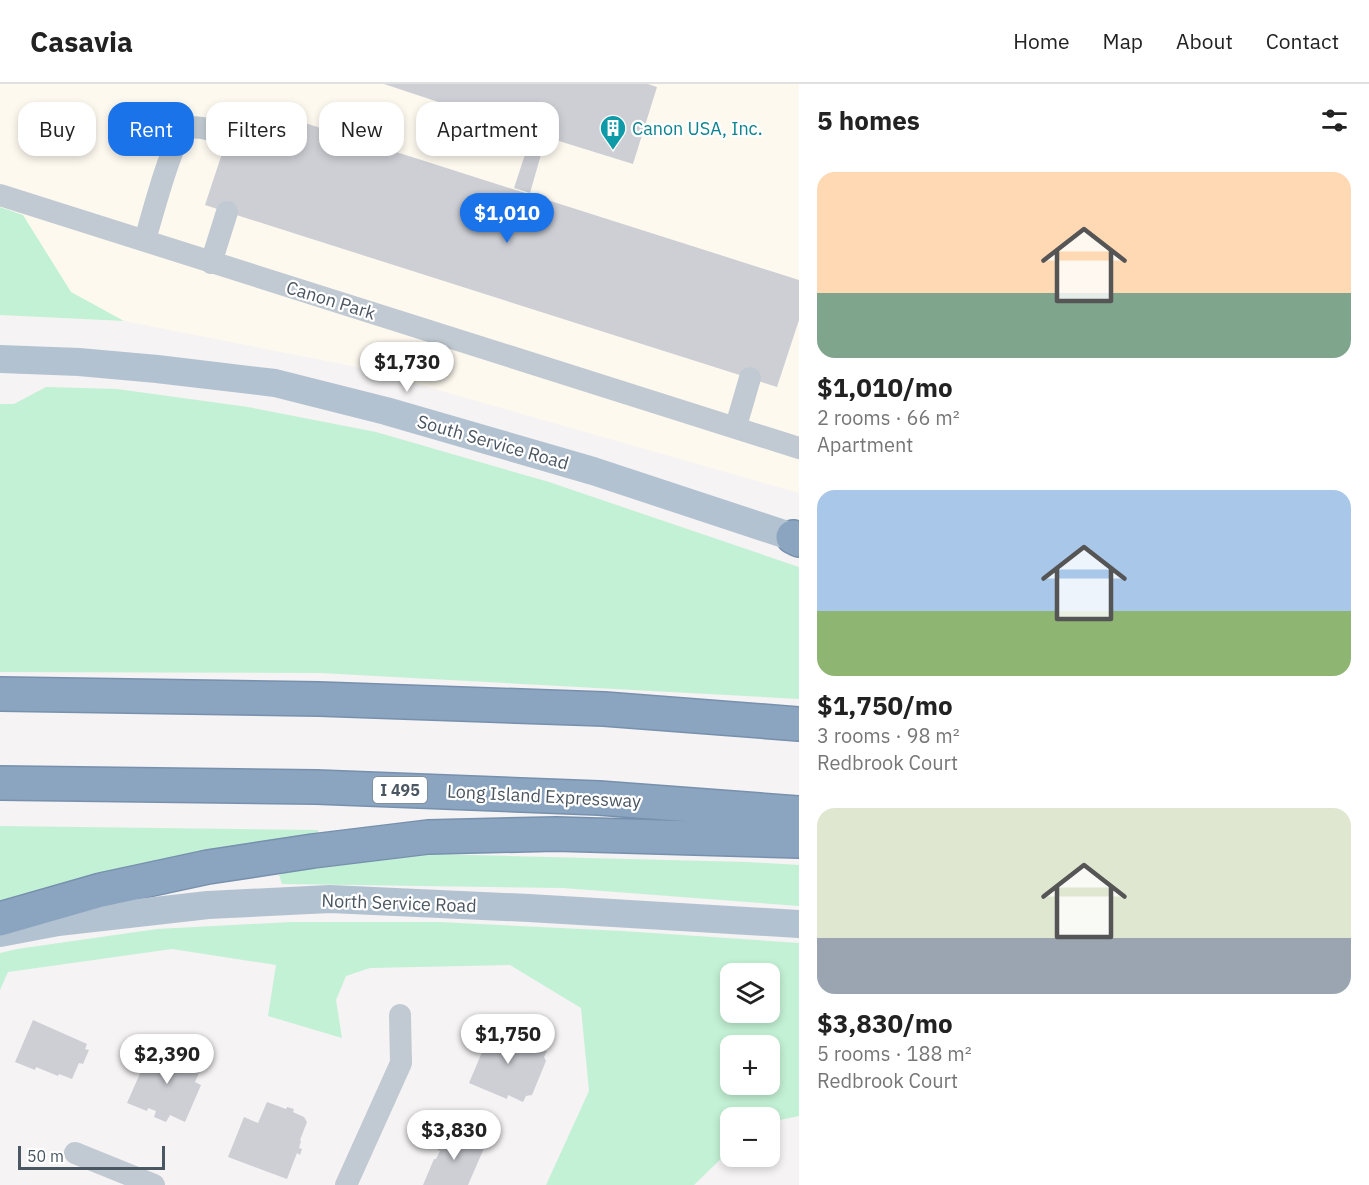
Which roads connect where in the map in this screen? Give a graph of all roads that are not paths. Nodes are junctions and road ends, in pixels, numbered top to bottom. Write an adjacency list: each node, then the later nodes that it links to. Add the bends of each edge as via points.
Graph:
1 (206, 129): 4 (street, via 184,131 174,145)
2 (0, 195): 4 (street, Canon Park)
3 (227, 212): 5 (street)
4 (145, 240): 5 (street, Canon Park)
5 (211, 263): 8 (street, Canon Park)
6 (0, 359): 10 (main road, South Service Road, via 79,362 275,383 593,471)
7 (750, 378): 8 (street)
8 (736, 426): 9 (street, Canon Park)
9 (799, 448)
10 (797, 539)
11 (0, 694): 12 (highway, via 604,709)
12 (799, 724)
13 (0, 783): 14 (highway, Long Island Expressway / I 495, via 316,787 599,798)
14 (799, 813)
15 (799, 841): 16 (highway, via 556,834 428,837 208,867 101,890)
16 (0, 919)
17 (799, 924): 18 (main road, North Service Road, via 330,899 208,905 58,922)
18 (0, 933)
19 (400, 1015): 22 (street, via 401,1063)
20 (75, 1153): 21 (street)
21 (154, 1185)
22 (346, 1185)

